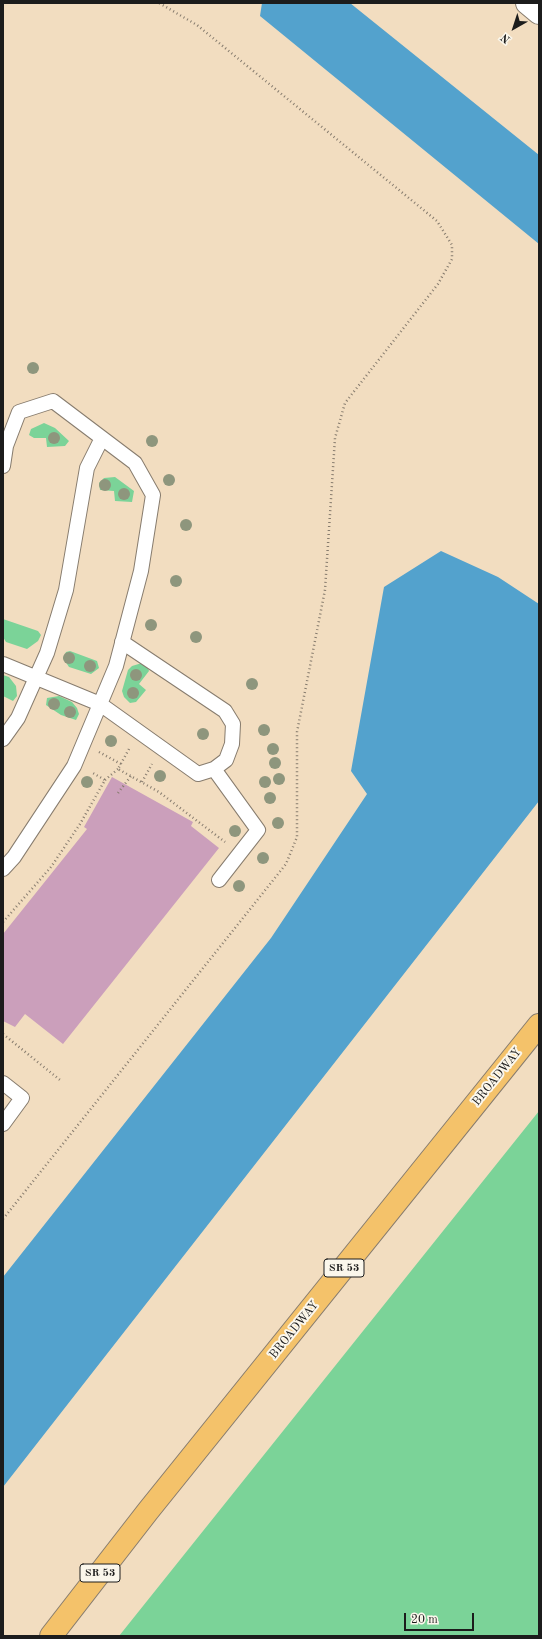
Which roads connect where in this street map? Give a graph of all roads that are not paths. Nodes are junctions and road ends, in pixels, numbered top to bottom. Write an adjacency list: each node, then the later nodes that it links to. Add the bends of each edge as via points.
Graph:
1 (527, 3): 2 (street)
2 (539, 13)
3 (102, 438): 4 (lane, via 53,401 19,412 6,446); 5 (lane, via 135,463 153,495 141,571); 7 (lane, via 87,468 66,590 47,653)
4 (3, 466)
5 (122, 642): 8 (lane, via 116,666); 10 (lane, via 225,711 233,724 232,744 226,760)
6 (3, 664): 7 (lane)
7 (36, 678): 8 (lane); 9 (lane, via 18,718)
8 (100, 704): 10 (lane, via 198,774); 11 (lane, via 74,766 14,858)
9 (3, 739)
10 (214, 769): 12 (lane, via 258,830)
11 (3, 869)
12 (219, 880)
13 (539, 1025): 16 (main road, BROADWAY / SR 53, via 148,1511)
14 (3, 1083): 15 (lane, via 22,1098)
15 (3, 1124)
16 (51, 1636)

